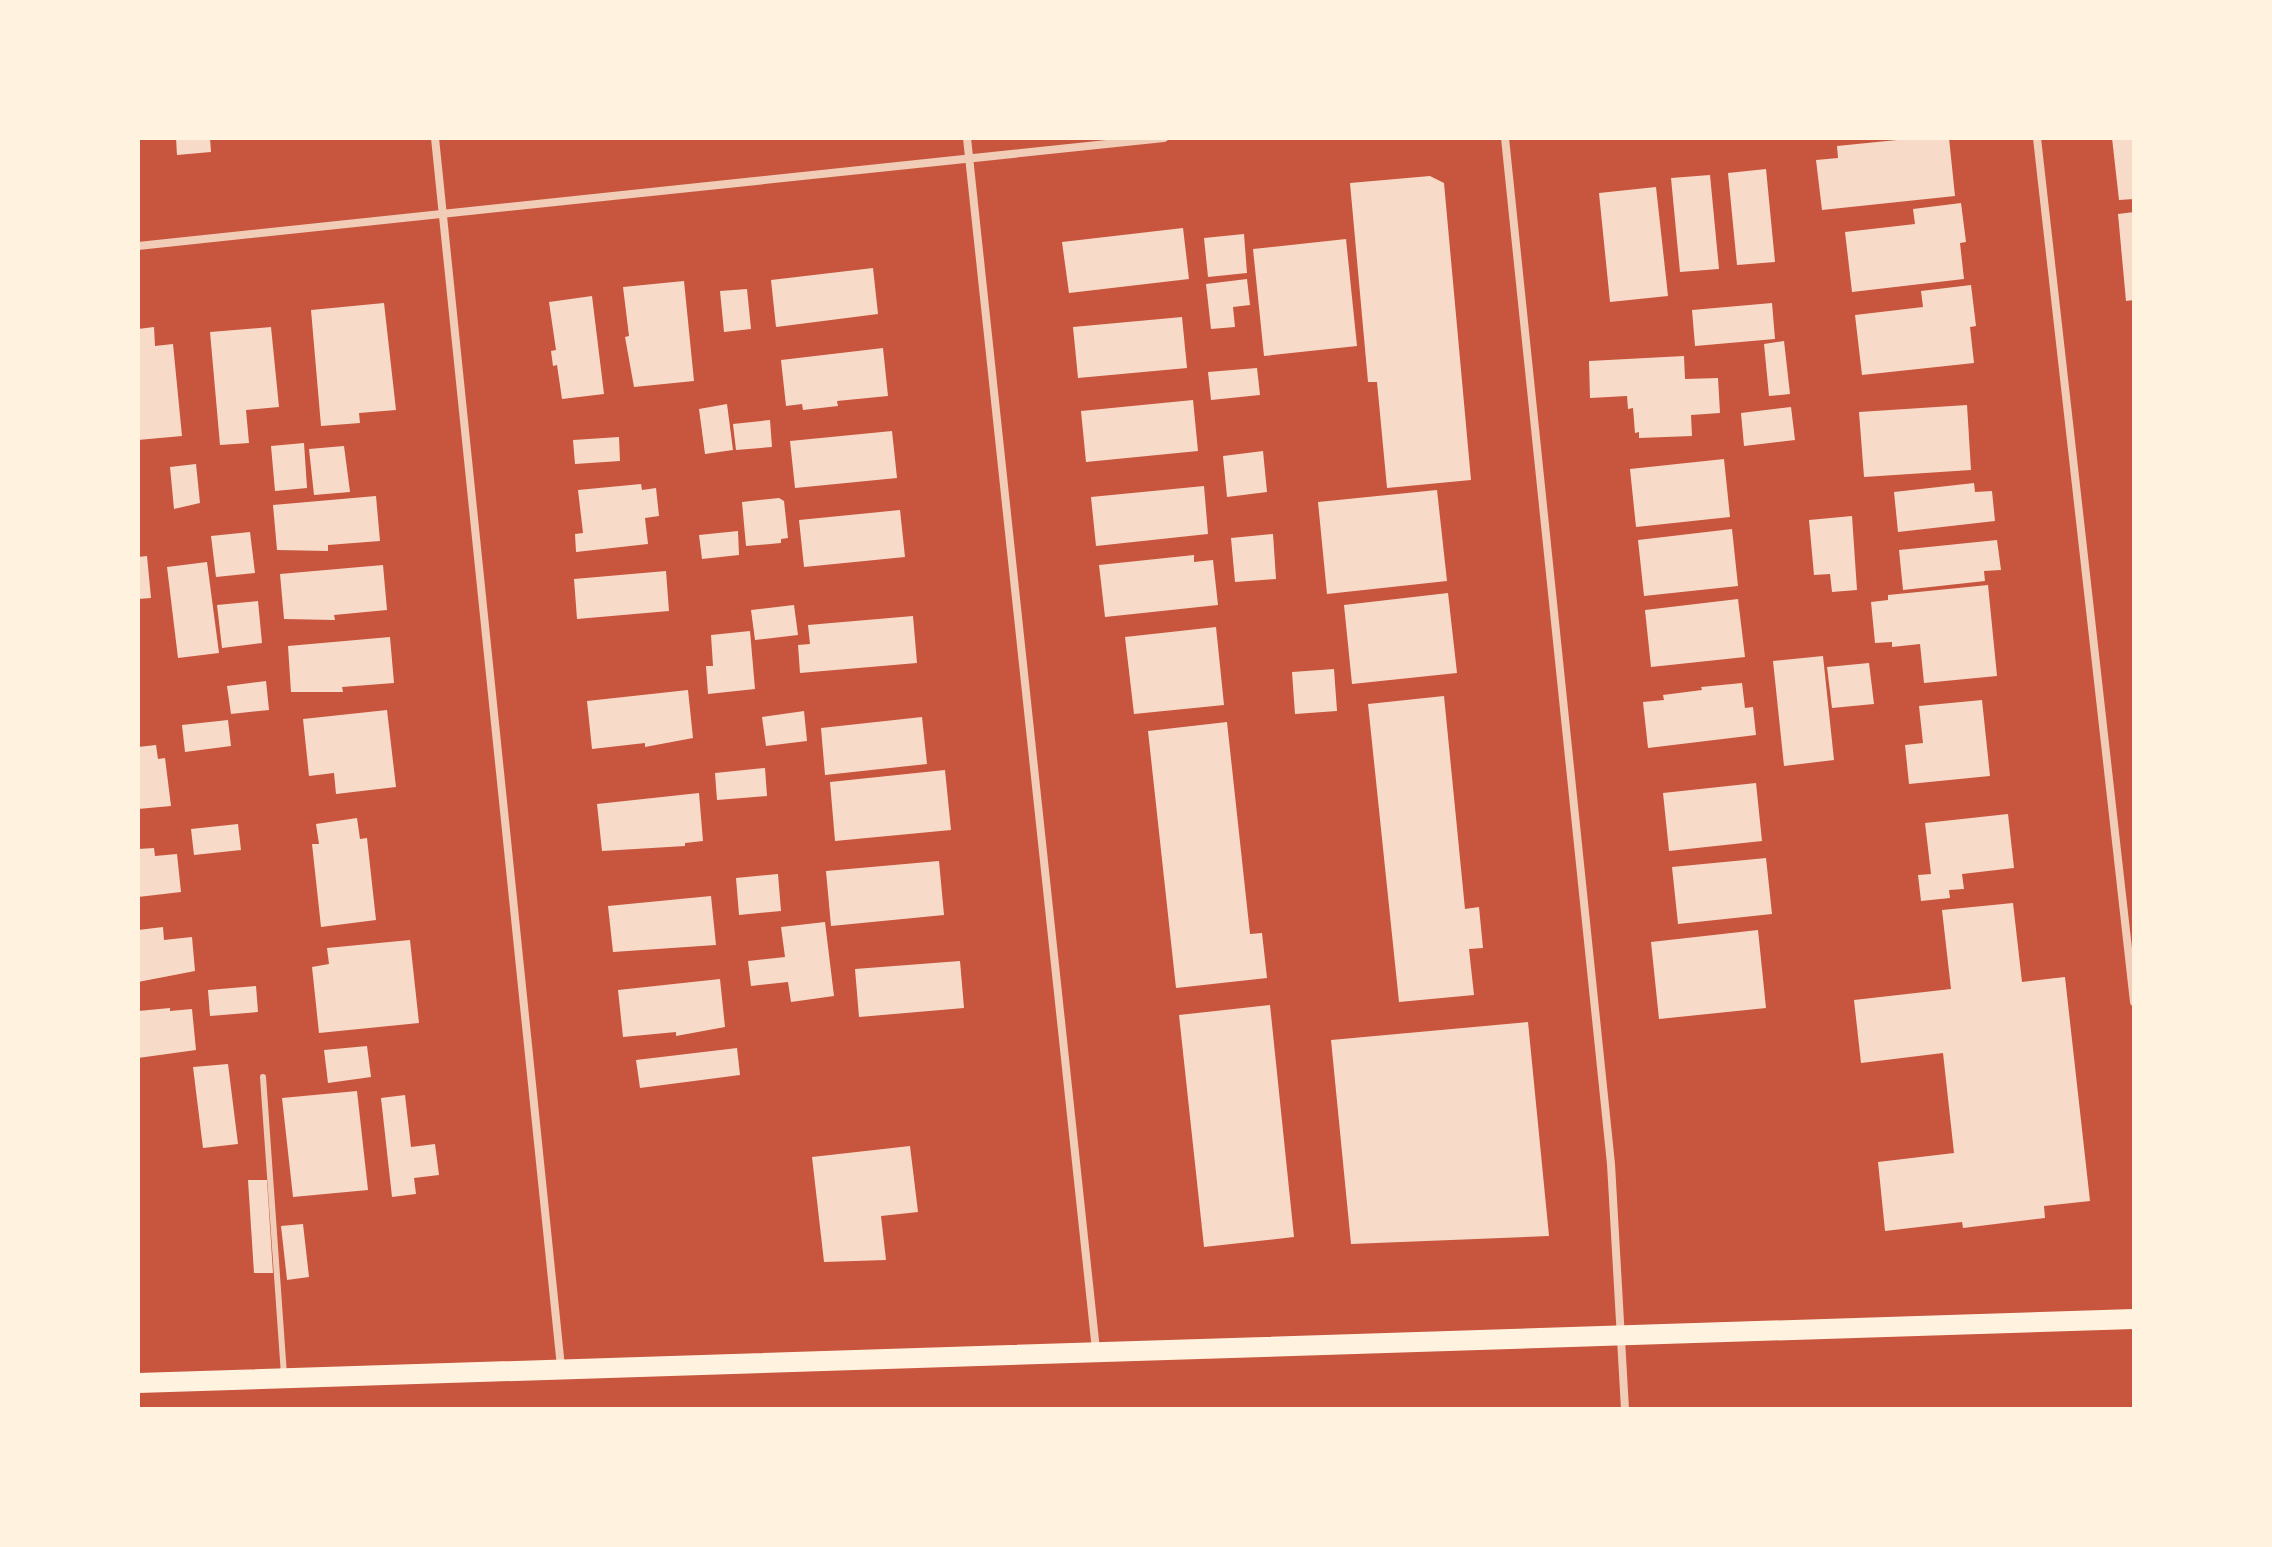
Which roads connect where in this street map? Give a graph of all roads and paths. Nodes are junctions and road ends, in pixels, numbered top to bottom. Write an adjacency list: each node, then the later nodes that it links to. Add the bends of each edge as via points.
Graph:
1 (435, 138): 7 (street)
2 (967, 138): 6 (street)
3 (1164, 138): 6 (street)
4 (1505, 138): 12 (street, via 1611,1164)
5 (2037, 138): 9 (street)
6 (969, 159): 7 (street); 13 (street)
7 (443, 214): 8 (street); 14 (street)
8 (138, 246)
9 (2134, 1002)
10 (263, 1077): 15 (lane)
11 (2134, 1319): 12 (main road)
12 (1622, 1336): 13 (main road); 17 (street)
13 (1097, 1352): 14 (main road)
14 (561, 1369): 15 (main road)
15 (284, 1379): 16 (main road)
16 (138, 1383)
17 (1625, 1409)

